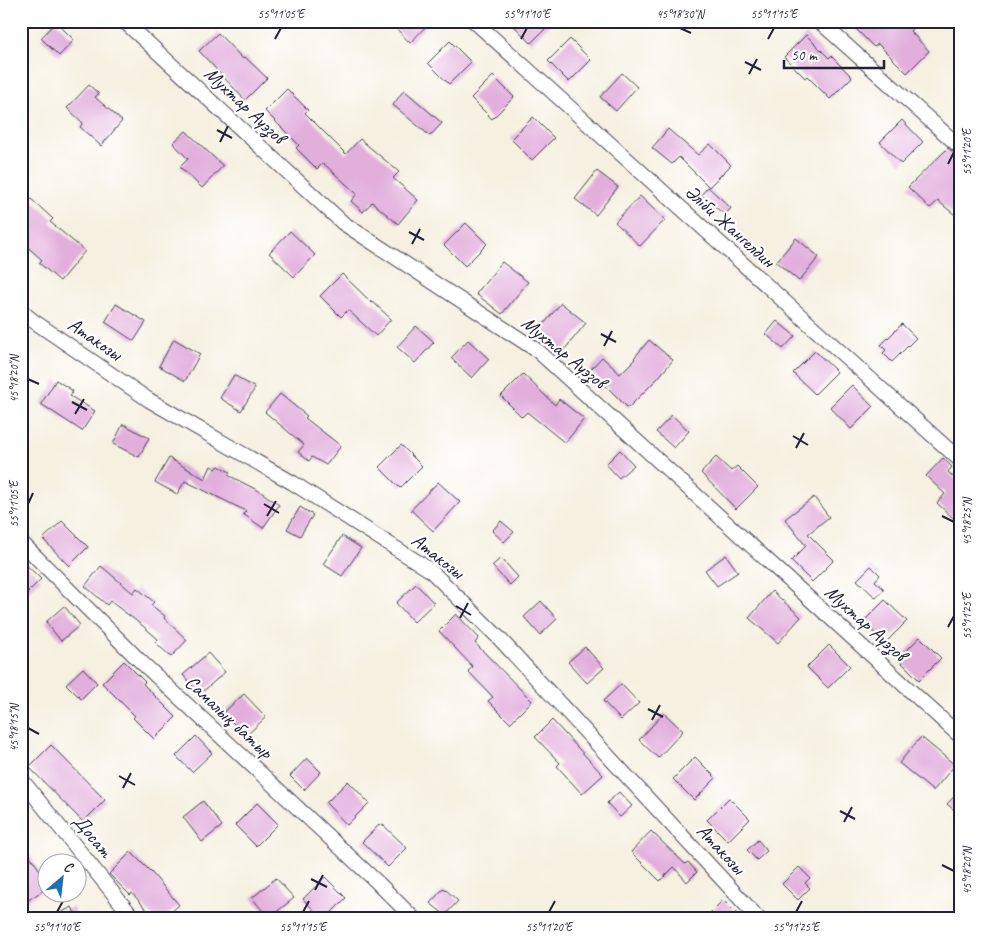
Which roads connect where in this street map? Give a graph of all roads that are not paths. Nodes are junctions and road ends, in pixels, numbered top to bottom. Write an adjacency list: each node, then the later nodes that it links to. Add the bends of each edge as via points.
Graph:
1 (124, 21): 8 (street, Мухтар Ауэзов, via 343,223 538,351)
2 (474, 21): 6 (street, Әліби Жангелдин)
3 (819, 21): 4 (street)
4 (960, 148)
5 (21, 311): 12 (street, Атакозы, via 149,400 293,483 430,570 498,637)
6 (960, 460)
7 (21, 542): 11 (street, Самалық батыр, via 138,660)
8 (960, 736)
9 (21, 779): 10 (street, Досат)
10 (134, 919)
11 (414, 919)
12 (759, 919)

